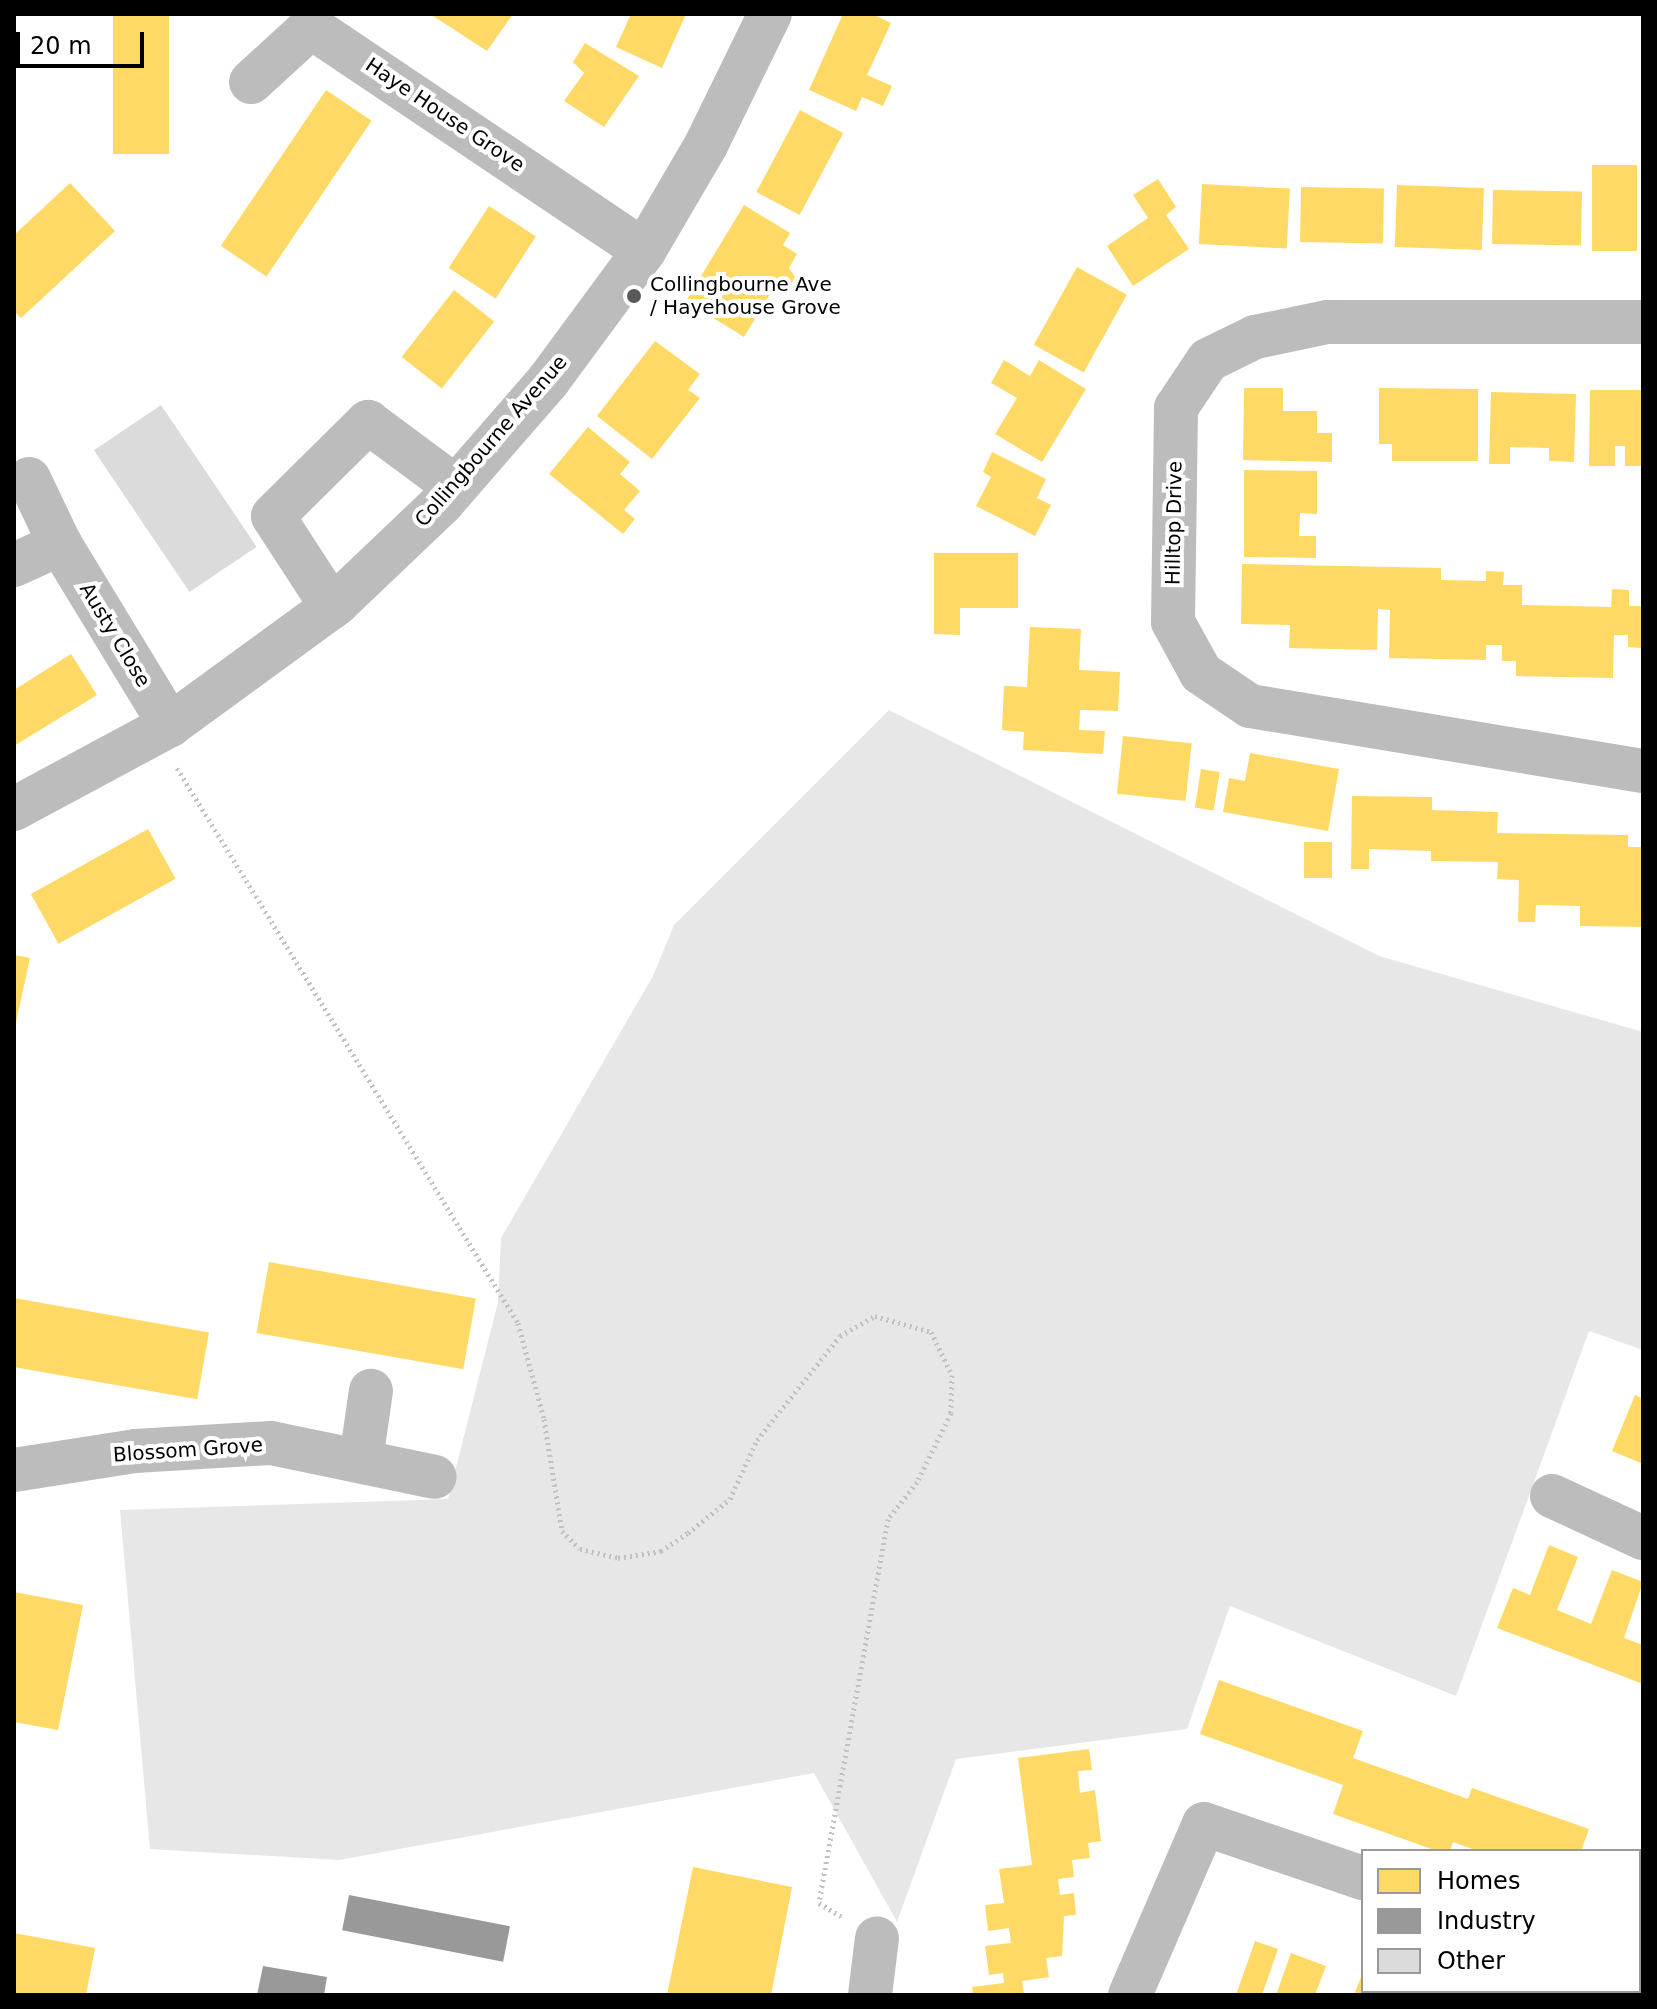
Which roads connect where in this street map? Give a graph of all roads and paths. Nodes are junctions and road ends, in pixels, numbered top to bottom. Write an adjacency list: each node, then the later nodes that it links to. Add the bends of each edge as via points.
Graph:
1 (770, 14): 4 (street, Collingbourne Avenue, via 706,145)
2 (310, 20): 3 (street, Haye House Grove); 4 (street, Haye House Grove)
3 (251, 82)
4 (644, 251): 7 (street, Collingbourne Avenue, via 548,381)
5 (1643, 322): 12 (street, Hilltop Drive, via 1327,322 1255,337 1208,360 1176,408 1173,622 1201,673 1250,706)
6 (29, 479): 8 (street, Austy Close)
7 (456, 487): 10 (street, Collingbourne Avenue); 10 (street, via 368,422 273,516)
8 (60, 544): 9 (street); 11 (street, Austy Close)
9 (14, 565)
10 (332, 607): 11 (street, Collingbourne Avenue)
11 (163, 729): 13 (street, Collingbourne Avenue); 21 (path, via 518,1323 544,1419 562,1531 580,1549 618,1558 661,1551 730,1499 757,1440 840,1336 875,1316 931,1332 952,1375 951,1413 917,1482 888,1519 819,1903)
12 (1643, 771)
13 (14, 809)
14 (371, 1391): 15 (street)
15 (361, 1460): 16 (street, Blossom Grove, via 271,1443 135,1451); 17 (street, Blossom Grove)
16 (14, 1470)
17 (435, 1477)
18 (1552, 1496): 19 (street)
19 (1643, 1538)
20 (1361, 1877): 23 (street, via 1204,1824)
21 (877, 1938): 22 (street)
22 (870, 1995)
23 (1130, 1995)

